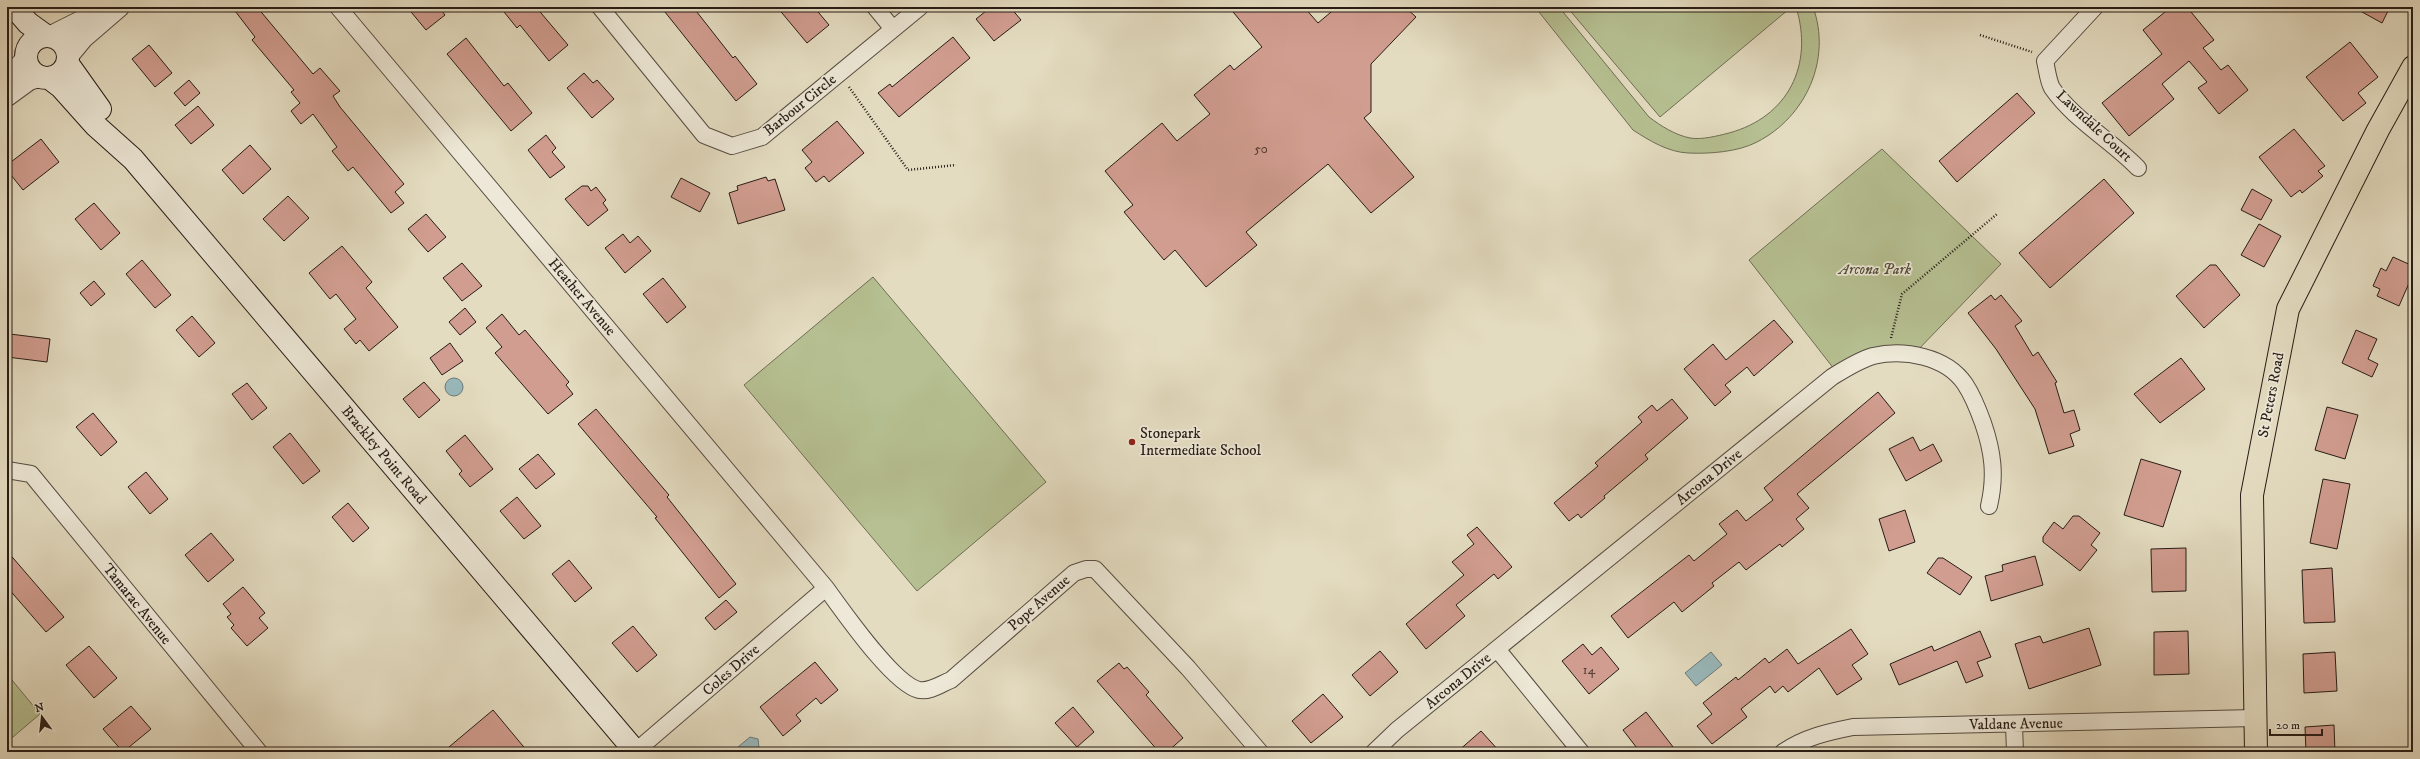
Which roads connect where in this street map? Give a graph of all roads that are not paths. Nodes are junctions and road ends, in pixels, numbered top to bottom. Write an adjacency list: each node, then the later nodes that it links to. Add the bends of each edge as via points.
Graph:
1 (14, 7): 11 (main road, via 28,23)
2 (99, 7): 11 (street, via 81,22)
3 (119, 7): 12 (street, via 83,38)
4 (338, 7): 21 (street, Heather Avenue)
5 (600, 7): 10 (street, Barbour Circle, via 704,135 732,146 762,137)
6 (875, 7): 10 (street)
7 (920, 7): 10 (street, Barbour Circle)
8 (2095, 7): 18 (street, Lawndale Court, via 2047,59 2052,87 2074,112)
9 (7, 20): 13 (main road, Brackley Point Road, via 19,36)
10 (893, 29)
11 (49, 36): 12 (main road, via 63,43); 13 (main road, via 34,41)
12 (68, 59): 13 (main road, via 60,74); 17 (main road, Brackley Point Road, via 84,89 106,116)
13 (35, 67): 15 (street); 16 (street, via 29,80); 17 (main road, Brackley Point Road, via 61,87 95,125)
14 (2413, 67): 23 (main road, St Peters Road, via 2378,130 2288,309 2252,495)
15 (7, 79)
16 (7, 96)
17 (133, 159): 26 (main road, Brackley Point Road)
18 (2138, 168)
19 (7, 470): 25 (street, Tamarac Avenue, via 31,474)
20 (1989, 506): 22 (street, Arcona Drive, via 1993,487 1990,443 1977,405 1964,383 1944,364 1913,355 1888,354 1872,357 1832,377)
21 (826, 588): 26 (street, Coles Drive); 27 (street, Pope Avenue, via 895,675 920,690 932,689 951,680 1074,572 1095,569 1188,668)
22 (1496, 649): 28 (street, Arcona Drive); 29 (street)
23 (2255, 718): 24 (street, Valdane Avenue); 32 (main road, St Peters Road)
24 (2014, 725): 30 (street, Valdane Avenue, via 1853,728 1824,732); 31 (street)
25 (253, 750)
26 (636, 752)
27 (1260, 752)
28 (1374, 752)
29 (1581, 752)
30 (1783, 752)
31 (2015, 752)
32 (2256, 752)

